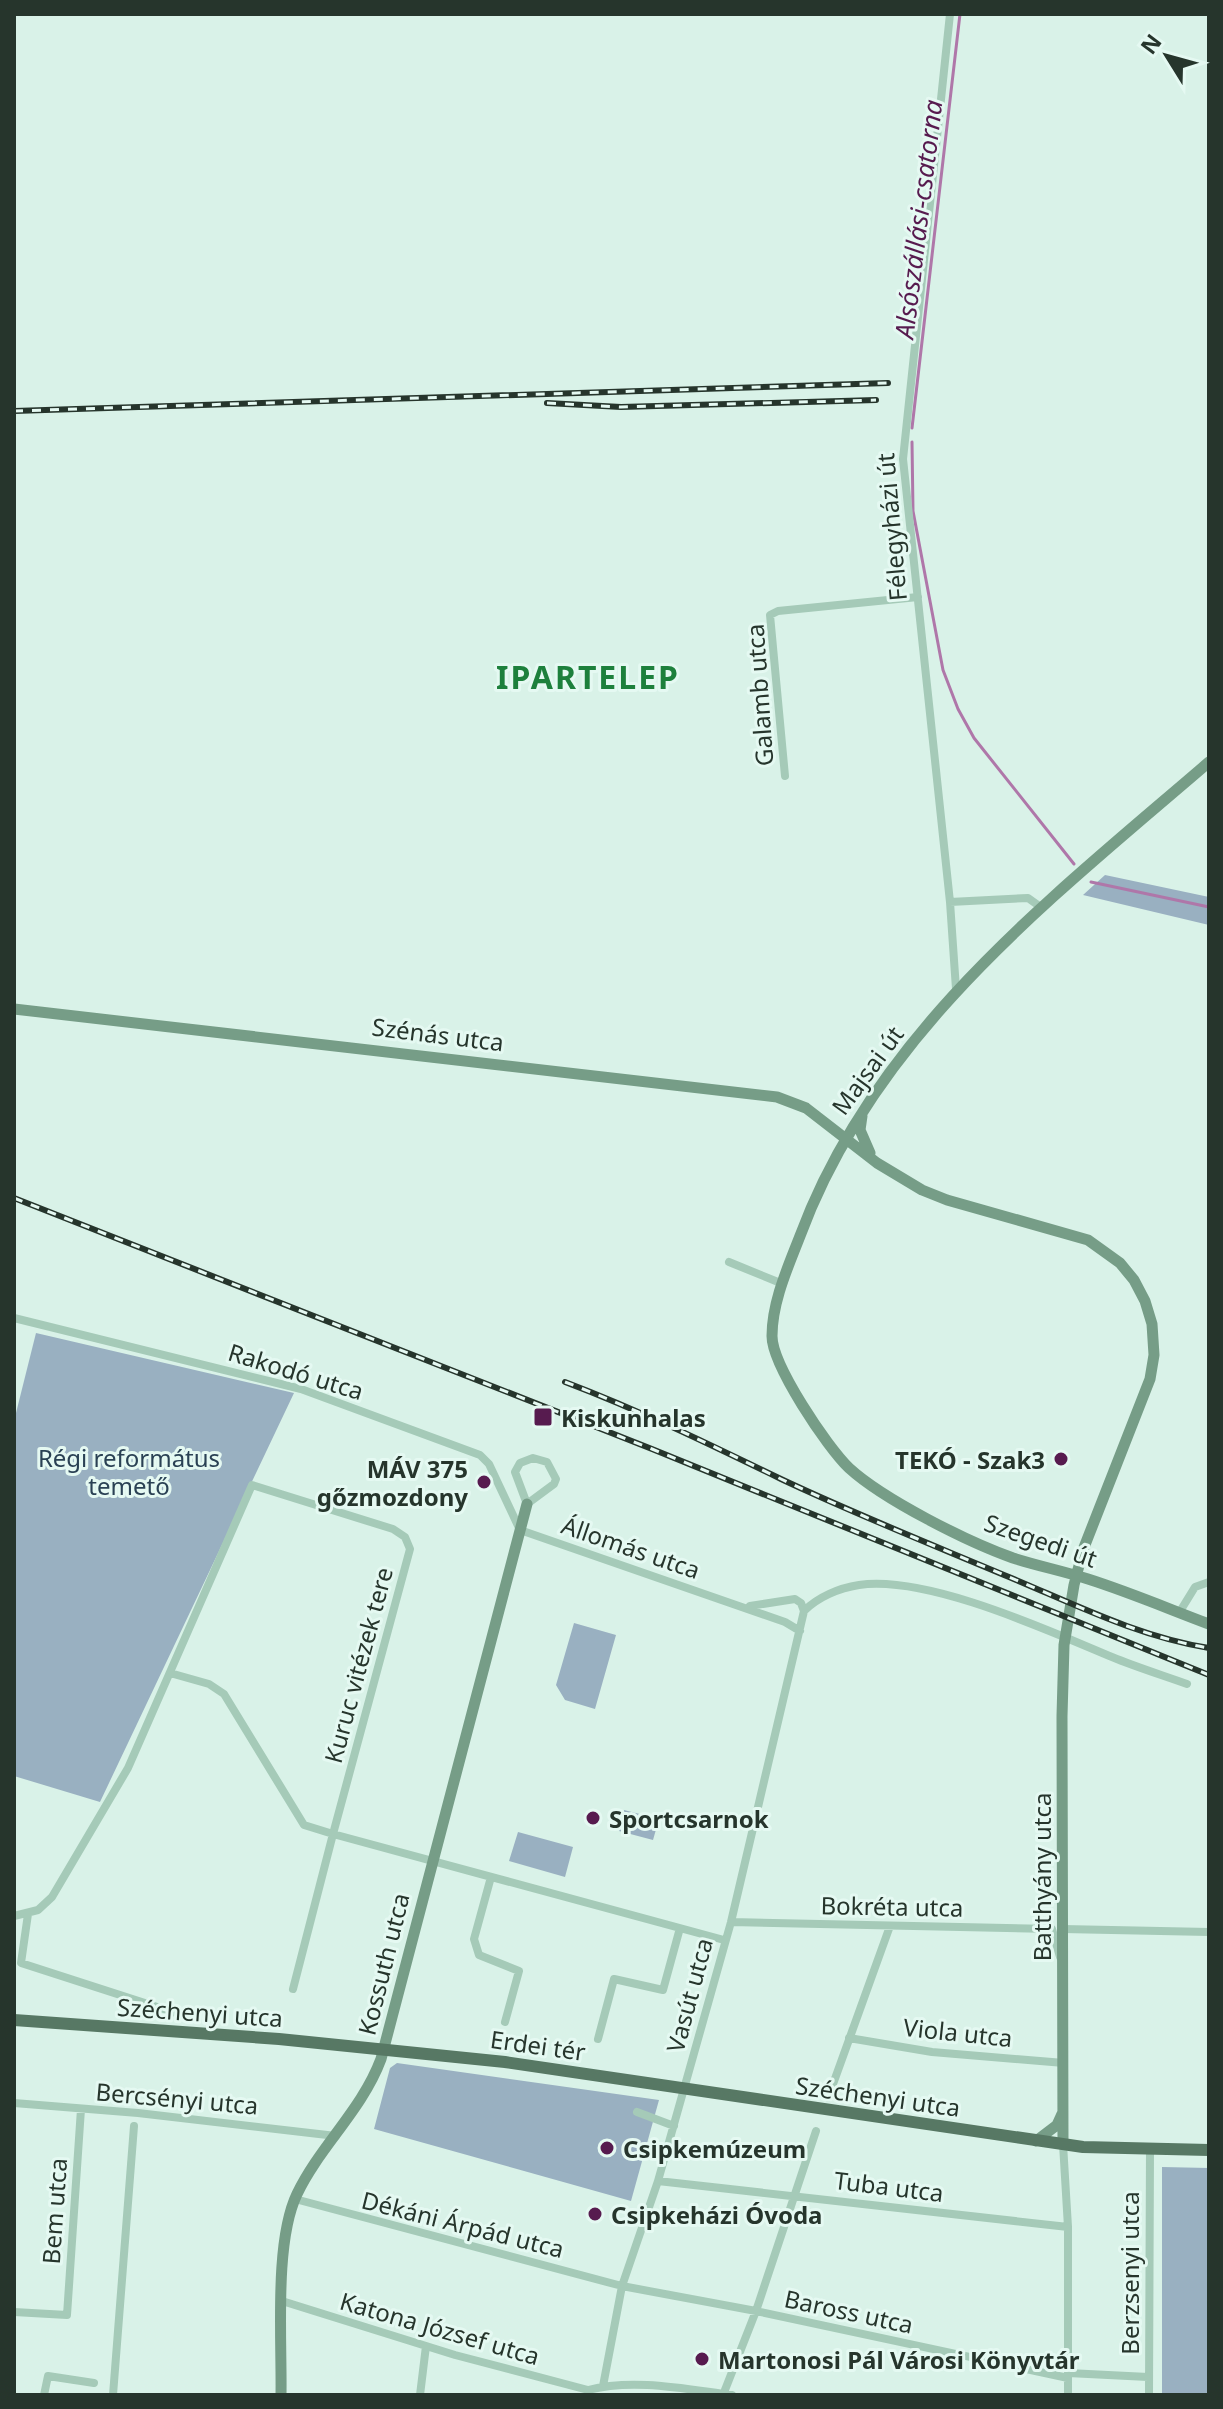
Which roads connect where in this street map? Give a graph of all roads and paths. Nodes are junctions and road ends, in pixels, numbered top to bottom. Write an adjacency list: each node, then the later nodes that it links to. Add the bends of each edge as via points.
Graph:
1 (950, 14): 2 (street, Félegyházi út, via 903,447)
2 (918, 597): 4 (street, Galamb utca, via 770,615); 5 (street, Félegyházi út)
3 (1209, 762): 6 (main road, Majsai út)
4 (785, 776)
5 (950, 902): 6 (street, via 1028,898); 7 (street, Félegyházi út)
6 (1042, 908): 7 (main road, Majsai út)
7 (956, 989): 9 (main road, Majsai út)
8 (14, 1009): 10 (main road, Szénás utca, via 777,1097 806,1108)
9 (864, 1112): 10 (main road, Majsai út); 11 (main road, via 862,1137)
10 (846, 1137): 11 (main road); 13 (main road, Majsai út, via 815,1199)
11 (877, 1163): 34 (main road, Batthyány utca, via 947,1200 1088,1240 1120,1263 1150,1316 1150,1379 1083,1550 1064,1645)
12 (729, 1262): 13 (street)
13 (783, 1284): 15 (main road, Majsai út, via 772,1336 779,1363 834,1453)
14 (14, 1318): 17 (street, Rakodó utca, via 301,1389 480,1455)
15 (866, 1481): 21 (main road, Szegedi út, via 993,1550)
16 (527, 1504): 16 (street, via 556,1479 540,1458 516,1467); 17 (main road, Kossuth utca)
17 (520, 1530): 19 (street, Állomás utca); 27 (main road, Kossuth utca)
18 (1209, 1582): 21 (street, via 1195,1587)
19 (729, 1603): 20 (street, Állomás utca, via 755,1606 795,1599); 23 (street, Állomás utca)
20 (804, 1611): 23 (street, Vasút utca); 25 (street, via 823,1597 857,1585 916,1589 979,1606)
21 (1179, 1613): 22 (main road, Szegedi út)
22 (1209, 1624)
23 (800, 1631): 31 (street, Vasút utca)
24 (170, 1673): 26 (street, via 224,1694 304,1825); 26 (street, Kuruc vitézek tere, via 252,1485 401,1533 410,1549); 29 (street, Kuruc vitézek tere, via 128,1768 52,1897)
25 (1187, 1684)
26 (333, 1834): 27 (street); 37 (street, Kuruc vitézek tere)
27 (432, 1861): 28 (street); 43 (main road, Kossuth utca)
28 (491, 1877): 33 (street); 40 (street, Erdei tér, via 474,1939 479,1955 519,1971)
29 (28, 1914): 30 (street); 38 (street, via 21,1963)
30 (14, 1916)
31 (731, 1922): 32 (street, Bokréta utca); 36 (street, Vasút utca)
32 (890, 1926): 34 (street, Bokréta utca); 41 (street)
33 (680, 1928): 36 (street); 42 (street, Erdei tér, via 663,1990 614,1979)
34 (1058, 1929): 35 (street, Bokréta utca); 44 (main road, Batthyány utca)
35 (1209, 1932)
36 (724, 1940): 45 (street, Vasút utca)
37 (293, 1989)
38 (179, 2014)
39 (14, 2020): 43 (main road, Széchenyi utca)
40 (505, 2022)
41 (849, 2038): 44 (street, Viola utca, via 932,2052); 46 (street)
42 (598, 2039)
43 (383, 2050): 45 (main road, Erdei tér); 54 (main road, Kossuth utca, via 374,2078)
44 (1064, 2063): 49 (main road, Batthyány utca)
45 (686, 2088): 52 (street, Vasút utca); 55 (main road, Széchenyi utca)
46 (828, 2098)
47 (14, 2103): 48 (street, Bercsényi utca)
48 (81, 2109): 54 (street, Bercsényi utca); 66 (street, Bem utca, via 67,2315)
49 (1064, 2109): 55 (main road, via 1057,2125); 56 (main road, Batthyány utca)
50 (637, 2112): 52 (street)
51 (134, 2126): 75 (street)
52 (674, 2126): 59 (street, Vasút utca)
53 (816, 2131): 60 (street)
54 (337, 2136): 61 (main road, Kossuth utca)
55 (1036, 2141): 56 (main road, Széchenyi utca)
56 (1063, 2144): 57 (main road, Széchenyi utca); 62 (street, Batthyány utca)
57 (1150, 2150): 58 (main road, Széchenyi utca); 69 (street, Berzsenyi utca)
58 (1209, 2150)
59 (658, 2181): 60 (street, Tuba utca); 63 (street, Vasút utca)
60 (794, 2195): 62 (street, Tuba utca); 65 (street)
61 (295, 2199): 63 (street, Dékáni Árpád utca); 64 (main road, Kossuth utca, via 285,2232)
62 (1068, 2227): 68 (street, Batthyány utca)
63 (622, 2286): 65 (street, Baross utca); 71 (street, Vasút utca)
64 (282, 2301): 67 (street, Katona József utca); 76 (main road, Kossuth utca)
65 (756, 2311): 68 (street, Baross utca); 73 (street)
66 (14, 2312)
67 (426, 2346): 72 (street, Katona József utca); 77 (street)
68 (1068, 2375): 69 (street, Baross utca); 79 (street, Batthyány utca)
69 (1148, 2377): 80 (street, Berzsenyi utca)
70 (94, 2383): 74 (street, via 48,2376)
71 (603, 2386): 72 (street); 73 (street, via 664,2386)
72 (586, 2393)
73 (723, 2394): 78 (street)
74 (44, 2395)
75 (113, 2395)
76 (281, 2395)
77 (420, 2395)
78 (732, 2395)
79 (1068, 2395)
80 (1149, 2395)

